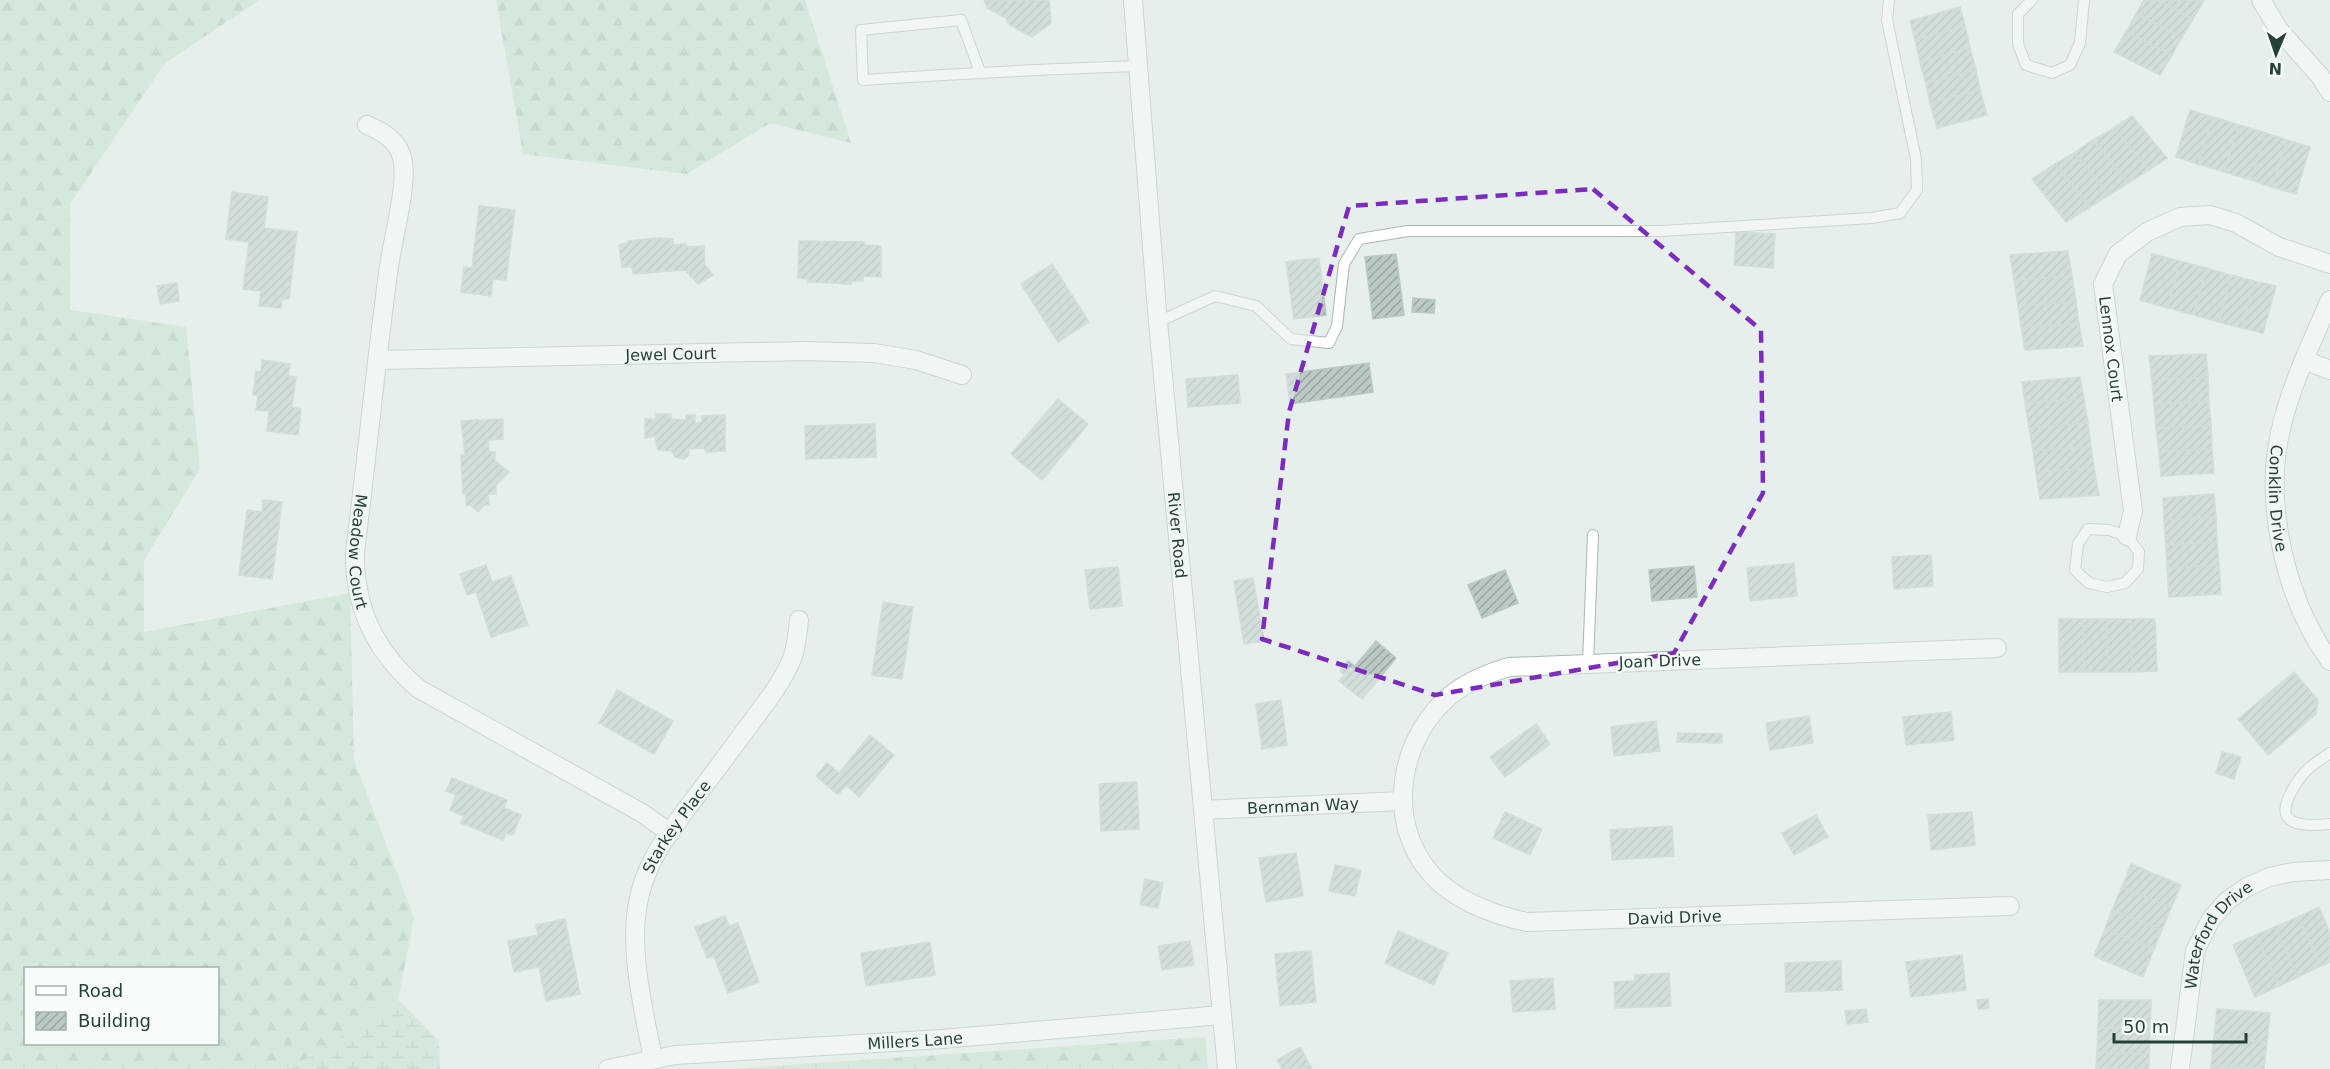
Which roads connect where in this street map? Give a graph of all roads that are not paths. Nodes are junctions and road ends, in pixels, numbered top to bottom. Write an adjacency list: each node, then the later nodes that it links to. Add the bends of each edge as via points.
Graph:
1 (1133, 0): 6 (street, River Road)
2 (1889, 0): 12 (lane, via 1887,20 1916,159 1917,190 1900,213 1662,231 1408,231 1359,239 1344,264 1337,326 1329,343 1291,339 1256,306 1215,296)
3 (2032, 0): 4 (lane, via 2018,15 2018,44 2026,65 2052,73 2070,65 2080,43)
4 (2084, 0)
5 (2261, 0): 8 (street, via 2279,30)
6 (1138, 66): 7 (lane); 12 (street, River Road)
7 (980, 72): 7 (lane, via 863,80 861,30 961,21)
8 (2327, 79)
9 (367, 125): 13 (street, Meadow Court, via 381,130 397,144 403,162)
10 (2330, 264): 18 (street, Lennox Court, via 2279,247 2236,223 2210,215 2180,218 2147,232 2118,254 2103,284 2133,511)
11 (2330, 300): 14 (street, Conklin Drive)
12 (1158, 322): 25 (street, River Road)
13 (379, 360): 16 (street, Jewel Court, via 805,351 874,353 916,360); 27 (street, Meadow Court, via 355,564 364,612 379,645 392,665 419,689 642,813)
14 (2304, 360): 15 (street); 21 (street, Conklin Drive, via 2279,436 2275,484 2289,580 2302,614)
15 (2330, 370)
16 (962, 375)
17 (1593, 535): 22 (lane)
18 (2127, 536): 18 (lane, via 2109,530 2088,530 2078,544 2075,570 2089,583 2107,587 2126,583 2138,569 2139,552)
19 (799, 620): 27 (street, Starkey Place, via 796,651 788,669)
20 (1997, 648): 22 (street, Joan Drive)
21 (2330, 661)
22 (1588, 663): 24 (street, Joan Drive, via 1509,667 1464,685 1422,727 1404,772)
23 (2330, 753): 26 (lane, via 2296,783 2286,807 2290,820)
24 (1402, 801): 25 (street, Bernman Way); 29 (street, David Drive, via 1417,854 1440,882 1470,902 1527,922)
25 (1203, 810): 30 (street, River Road)
26 (2330, 824)
27 (670, 833): 31 (street, Starkey Place, via 658,848 642,884 635,932 643,1010)
28 (2330, 870): 34 (street, Waterford Drive, via 2269,877 2240,891 2211,919 2194,951)
29 (2010, 906)
30 (1222, 1015): 31 (street, Millers Lane); 33 (street, River Road)
31 (653, 1058): 32 (street, Millers Lane)
32 (608, 1069)
33 (1227, 1069)
34 (2180, 1069)

